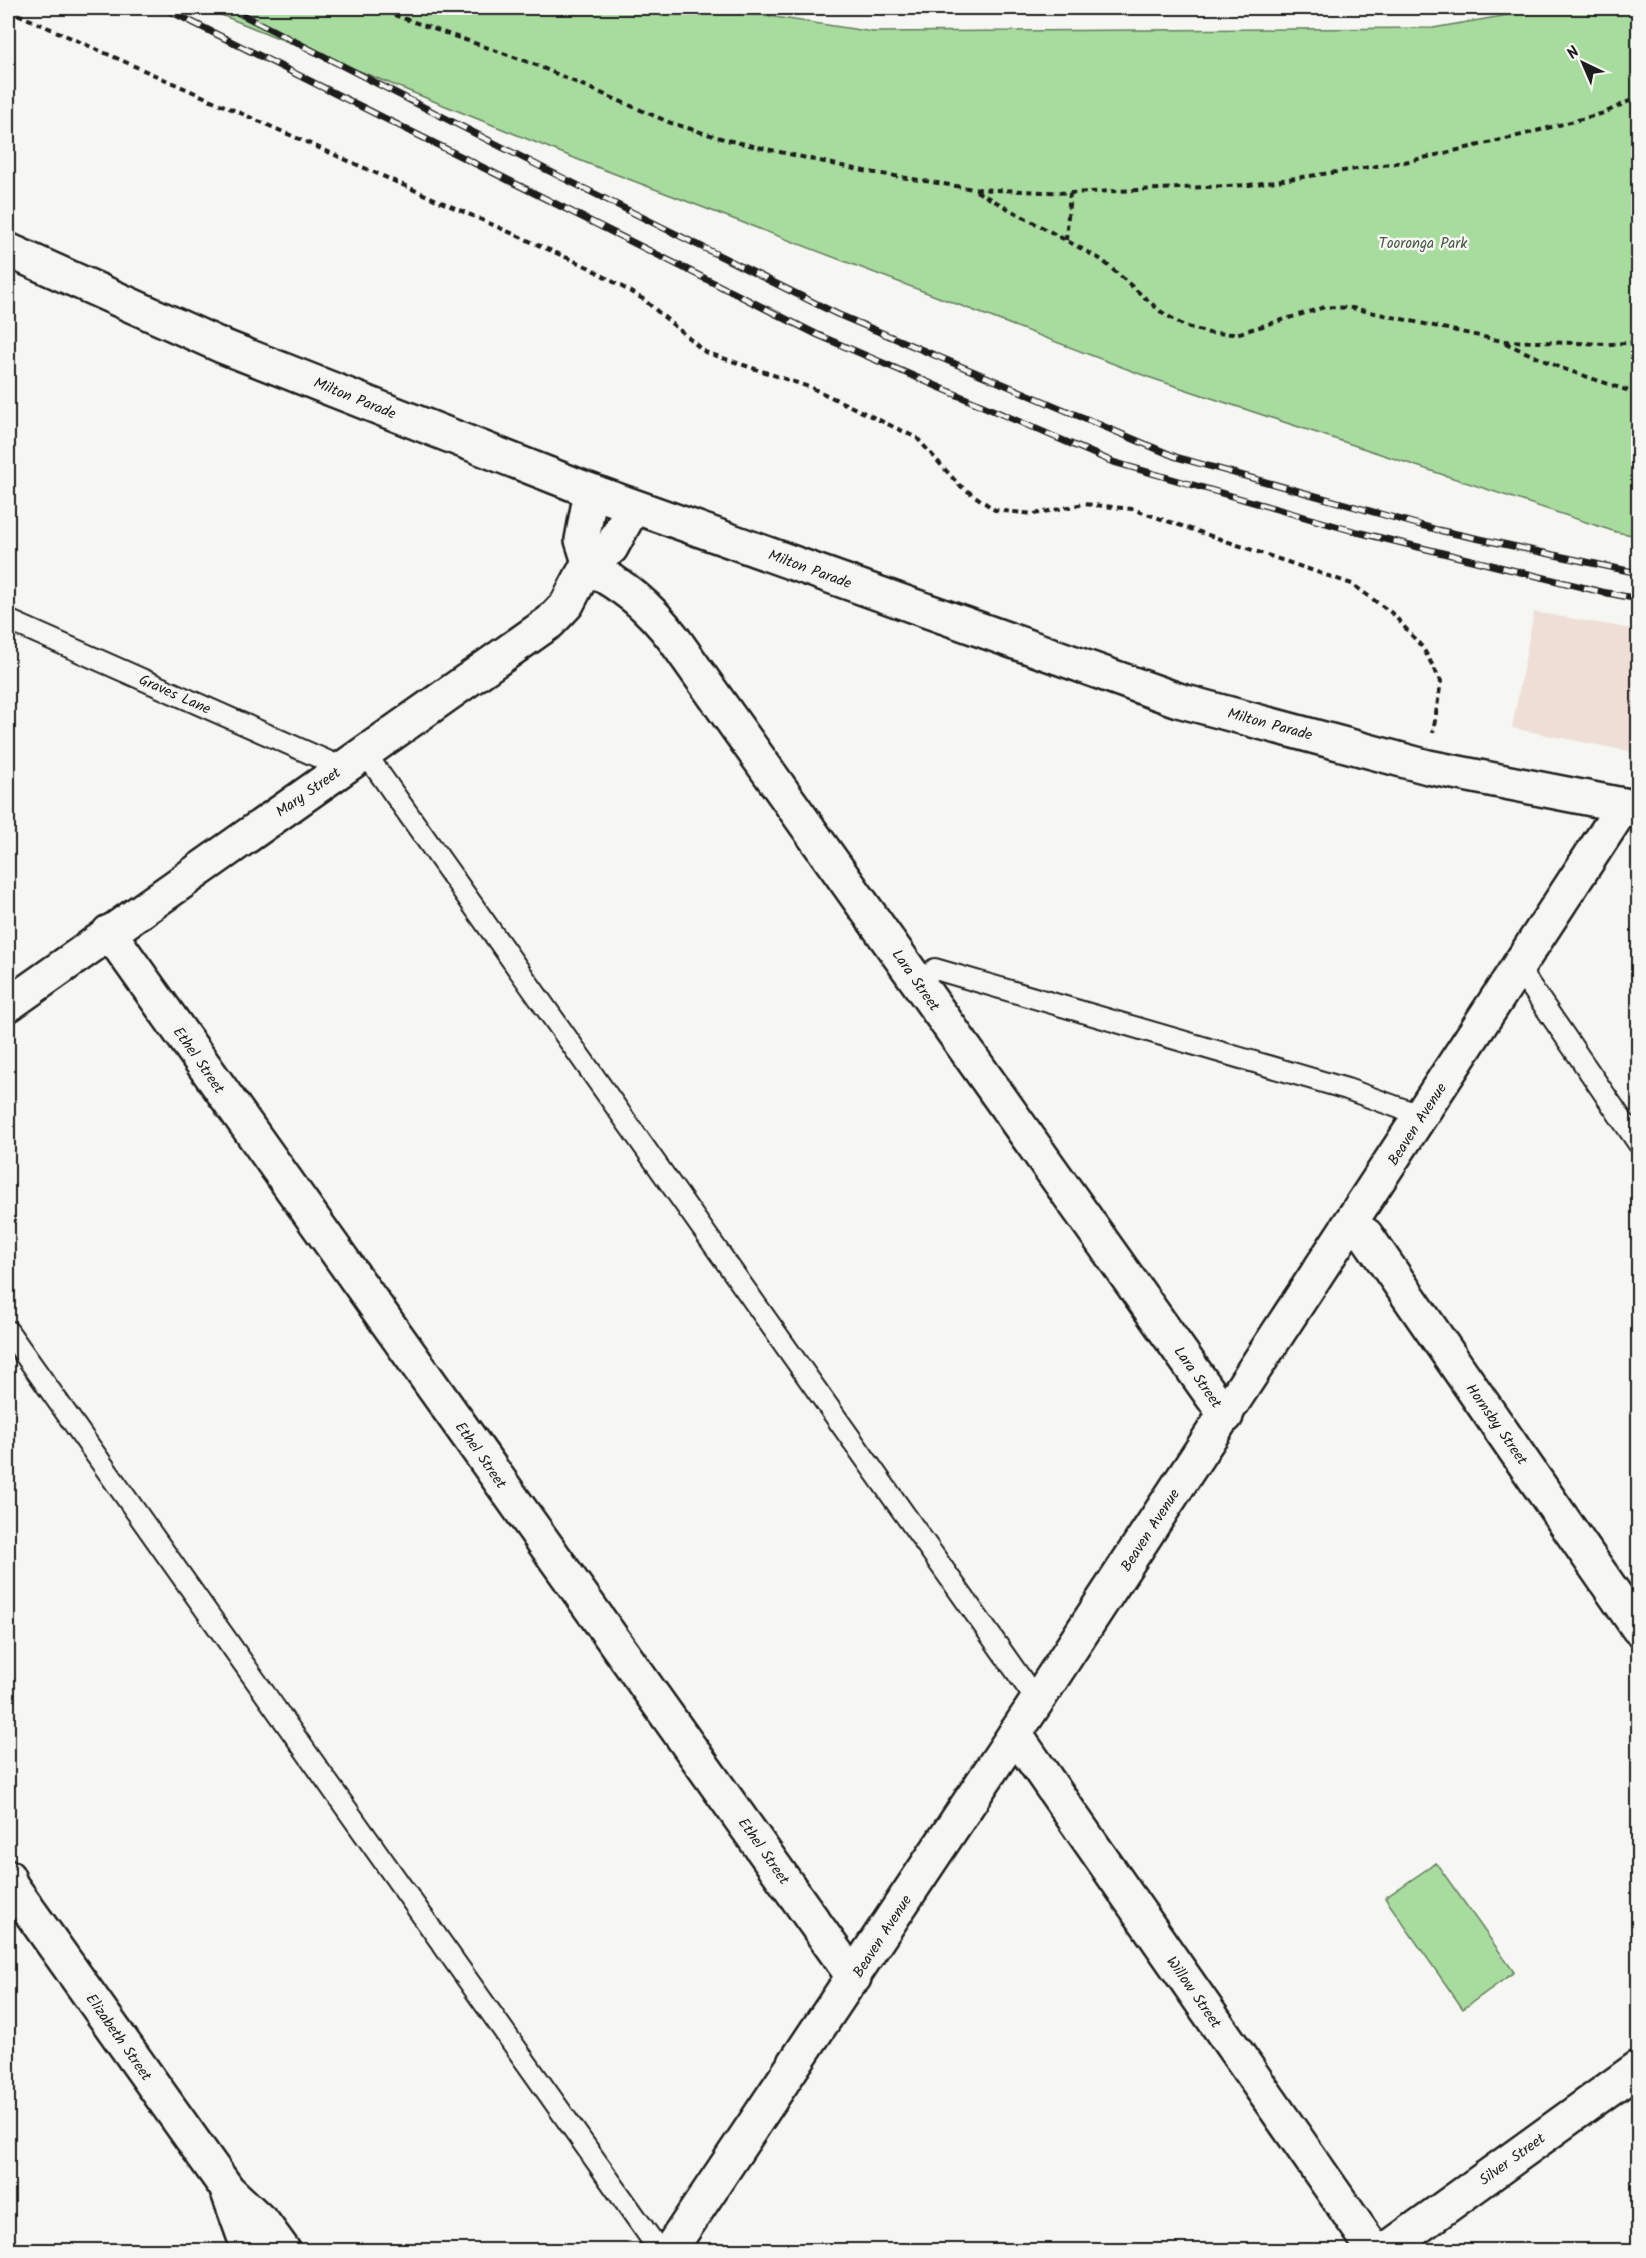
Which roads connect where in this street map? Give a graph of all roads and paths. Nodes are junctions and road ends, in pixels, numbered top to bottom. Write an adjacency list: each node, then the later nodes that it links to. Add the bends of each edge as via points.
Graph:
1 (374, 8): 4 (path, via 531,63 671,123 727,140 864,171)
2 (8, 10): 16 (path, via 588,267 643,299 705,352 812,388 917,438 959,485 995,510 1034,514 1084,504 1132,508 1352,584 1393,614 1423,648 1441,681)
3 (1638, 97): 5 (path, via 1572,123 1410,161 1249,185)
4 (974, 189): 5 (path); 6 (path)
5 (1070, 194): 6 (path)
6 (1066, 240): 8 (path, via 1122,275 1160,311 1184,326 1209,333 1236,334 1325,307 1352,308)
7 (8, 250): 11 (street, Milton Parade, via 222,346)
8 (1502, 341): 9 (path); 10 (path, via 1561,368)
9 (1638, 342)
10 (1638, 394)
11 (591, 491): 12 (street, Milton Parade); 13 (street, via 582,540)
12 (633, 507): 13 (street, Mary Street, via 611,548); 16 (street, Milton Parade, via 1178,700)
13 (588, 564): 15 (street, Mary Street, via 567,604 550,622); 26 (street, Lara Street, via 636,596 674,639)
14 (8, 620): 15 (lane, Graves Lane)
15 (354, 760): 18 (street, Mary Street); 28 (lane)
16 (1428, 766): 17 (street, Milton Parade)
17 (1631, 807): 20 (street, Beaven Avenue)
18 (109, 932): 21 (street, Mary Street); 31 (street, Ethel Street)
19 (935, 969): 22 (lane, via 1347,1089)
20 (1519, 969): 22 (street, Beaven Avenue); 23 (lane)
21 (8, 1005)
22 (1422, 1116): 24 (street, Beaven Avenue)
23 (1638, 1143)
24 (1351, 1226): 26 (street, Beaven Avenue); 27 (street, Hornsby Street, via 1366,1235)
25 (8, 1331): 36 (lane)
26 (1226, 1416): 28 (street, Beaven Avenue)
27 (1638, 1628)
28 (1037, 1701): 29 (street, Beaven Avenue)
29 (1015, 1734): 31 (street, Beaven Avenue); 38 (street, Willow Street)
30 (8, 1881): 33 (street, Elizabeth Street)
31 (854, 1978): 37 (street, Beaven Avenue)
32 (1638, 2068): 39 (street, Silver Street)
33 (228, 2190): 34 (street, Elizabeth Street); 35 (street, Elizabeth Street, via 264,2224)
34 (249, 2250)
35 (283, 2250)
36 (659, 2250)
37 (670, 2250)
38 (1374, 2250)
39 (1386, 2250)

